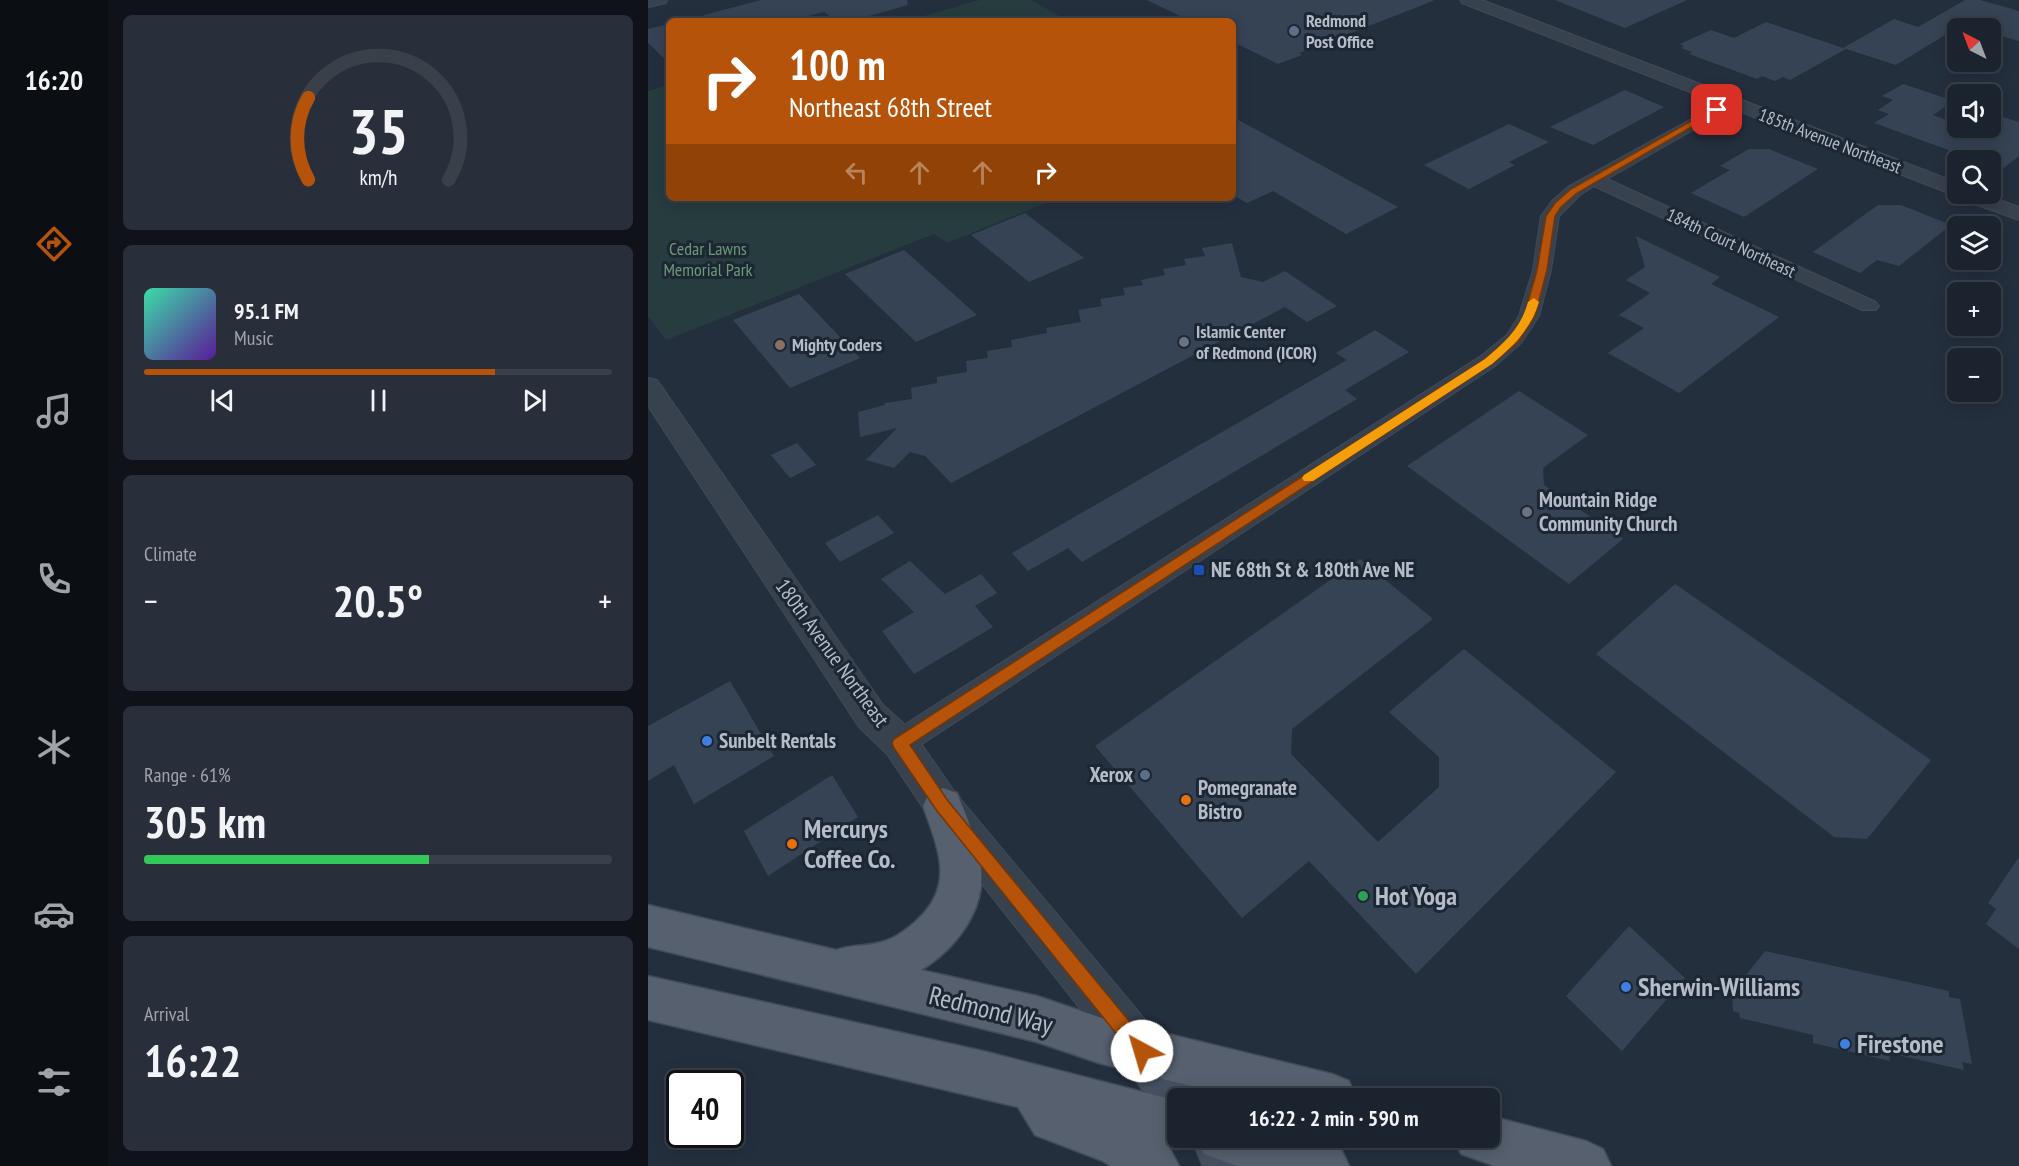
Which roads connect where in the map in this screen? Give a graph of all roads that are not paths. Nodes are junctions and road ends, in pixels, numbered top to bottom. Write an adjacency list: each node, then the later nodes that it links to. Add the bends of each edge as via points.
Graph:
1 (661, 0): 3 (street)
2 (1468, 0): 4 (street, 185th Avenue Northeast)
3 (648, 3)
4 (1730, 103): 5 (street); 6 (street, 185th Avenue Northeast)
5 (1594, 180): 9 (street, 184th Court Northeast); 11 (street, via 1574,191 1550,216 1530,316 1514,339 1488,362)
6 (1947, 186)
7 (1992, 204): 8 (street)
8 (2019, 214)
9 (1869, 306)
10 (648, 386): 11 (street, 180th Avenue Northeast, via 871,716)
11 (900, 743): 12 (street, 180th Avenue Northeast)
12 (943, 806): 14 (main road, via 956,843 960,891 942,926 890,962); 16 (street, 180th Avenue Northeast)
13 (648, 926): 14 (main road, Redmond Way)
14 (820, 969): 16 (main road, Redmond Way, via 1037,1019)
15 (648, 998): 17 (main road)
16 (1142, 1051): 18 (main road); 19 (main road, Redmond Way)
17 (1033, 1087): 20 (main road); 25 (main road, via 1052,1118 1118,1142)
18 (1173, 1088)
19 (1292, 1088)
20 (1167, 1122)
21 (1500, 1143): 29 (main road)
22 (1220, 1148): 26 (main road)
23 (1228, 1148): 27 (main road)
24 (1260, 1148): 28 (main road)
25 (1154, 1166)
26 (1229, 1166)
27 (1248, 1166)
28 (1324, 1166)
29 (1586, 1166)

